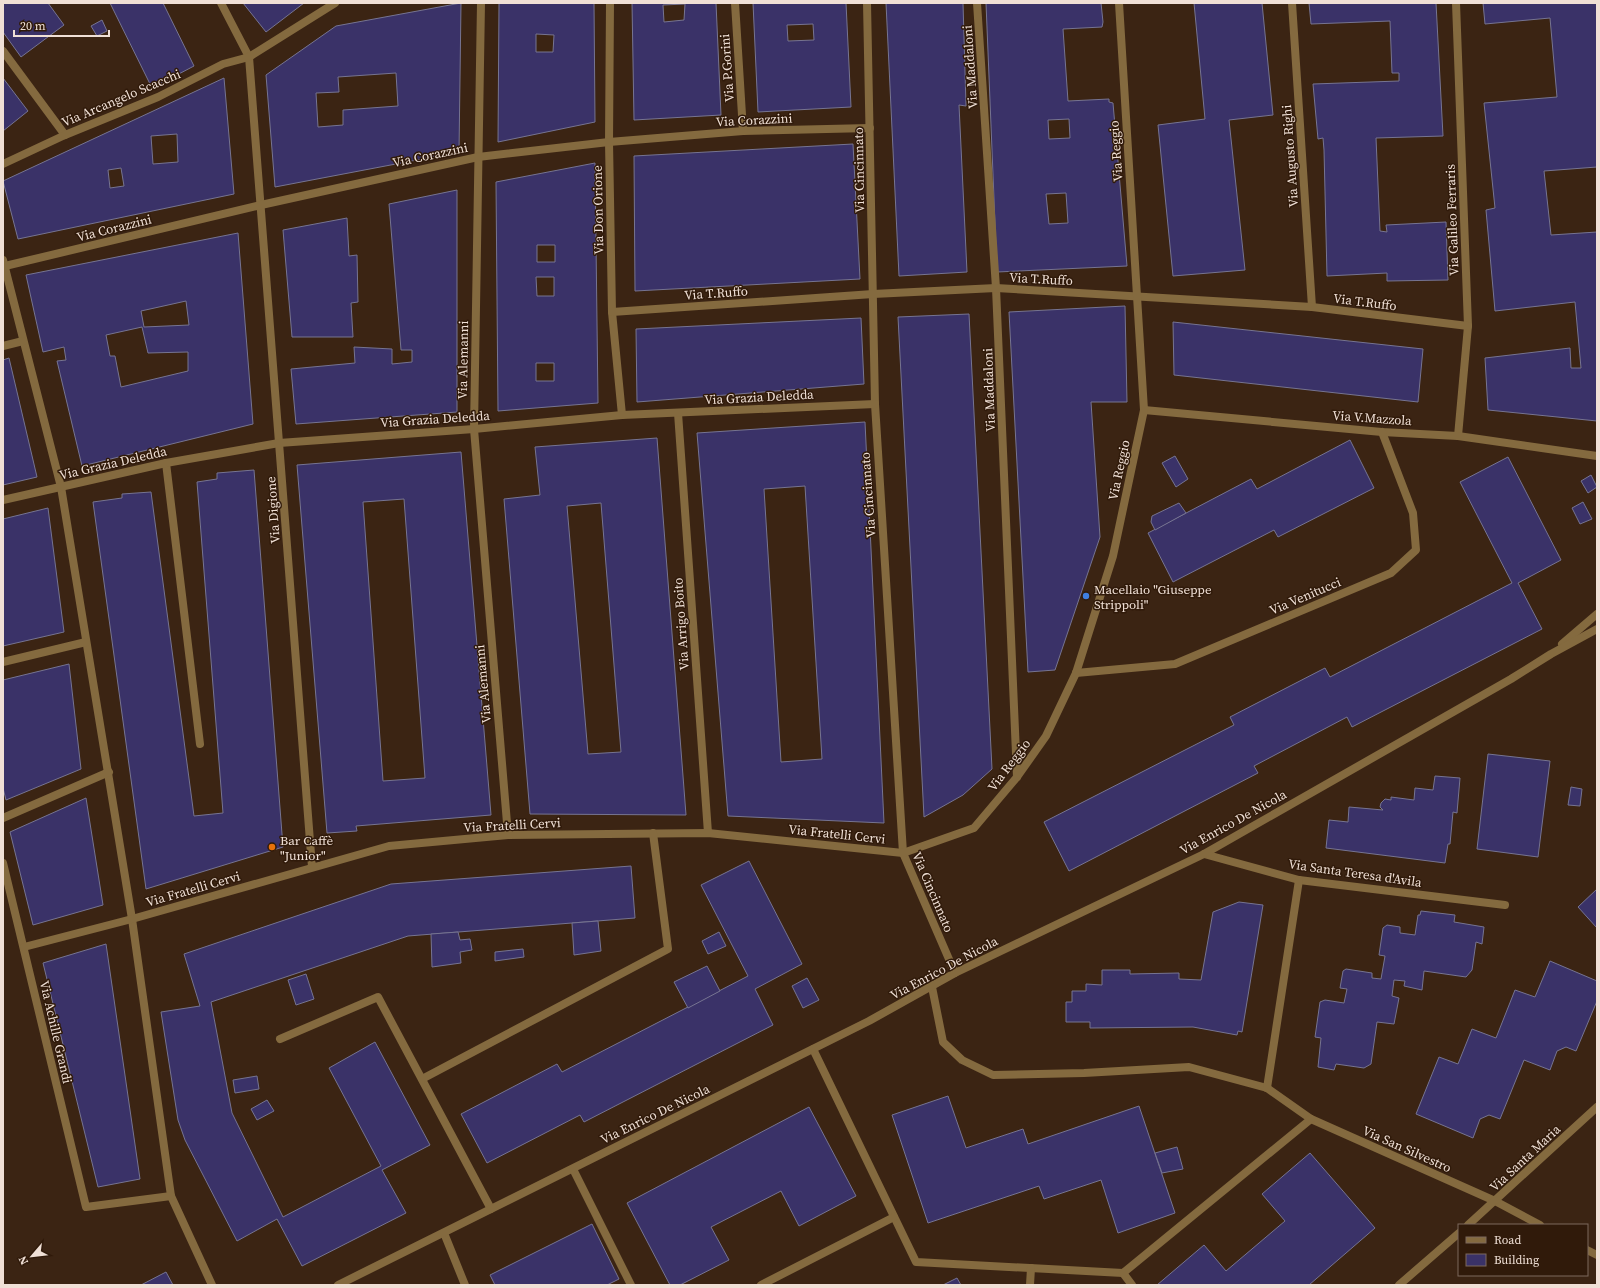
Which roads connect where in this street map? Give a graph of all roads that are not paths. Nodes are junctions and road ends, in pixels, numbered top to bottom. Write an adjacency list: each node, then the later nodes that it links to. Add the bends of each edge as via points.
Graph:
1 (221, 3): 12 (street)
2 (335, 3): 12 (street, Via Arcangelo Scacchi)
3 (481, 3): 17 (street, Via Alemanni)
4 (610, 3): 16 (street, Via Don Orione)
5 (734, 3): 14 (street, Via P.Gorini)
6 (867, 3): 13 (street, Via Cincinnato)
7 (977, 3): 21 (street, Via Maddaloni)
8 (1119, 3): 23 (street, Via Reggio)
9 (1292, 3): 24 (street, Via Augusto Righi)
10 (1456, 3): 26 (street, Via Galileo Ferraris)
11 (3, 51): 15 (street)
12 (249, 57): 15 (street, Via Arcangelo Scacchi, via 223,64 158,97); 19 (street, Via Digione)
13 (870, 128): 14 (street, Via Corazzini); 22 (street, Via Cincinnato)
14 (743, 131): 16 (street, Via Corazzini)
15 (65, 135): 18 (street, Via Arcangelo Scacchi)
16 (609, 142): 17 (street, Via Corazzini); 25 (street, Via Don Orione)
17 (478, 157): 19 (street, Via Corazzini); 33 (street, Via Alemanni)
18 (3, 164)
19 (261, 205): 20 (street, Via Corazzini); 36 (street, Via Digione)
20 (4, 263): 27 (street)
21 (996, 288): 22 (street, Via T.Ruffo); 23 (street, Via T.Ruffo); 49 (street, Via Maddaloni)
22 (873, 294): 25 (street, Via T.Ruffo); 29 (street, Via Cincinnato)
23 (1137, 296): 24 (street, Via T.Ruffo); 30 (street, Via Reggio)
24 (1312, 308): 26 (street, Via T.Ruffo)
25 (612, 312): 32 (street, Via Don Orione)
26 (1468, 326): 35 (street, Via Galileo Ferraris)
27 (23, 341): 28 (street); 39 (street)
28 (3, 346)
29 (875, 404): 31 (street, Via Grazia Deledda); 54 (street, Via Cincinnato)
30 (1144, 410): 34 (street, Via V.Mazzola); 46 (street, Via Reggio, via 1113,556)
31 (678, 413): 32 (street, Via Grazia Deledda); 52 (street, Via Arrigo Boito)
32 (622, 415): 33 (street, Via Grazia Deledda)
33 (474, 429): 36 (street, Via Grazia Deledda); 53 (street, Via Alemanni)
34 (1382, 432): 35 (street, Via V.Mazzola); 46 (street, Via Venitucci, via 1413,513 1416,550 1391,573 1175,664)
35 (1458, 436): 37 (street, Via V.Mazzola)
36 (279, 443): 38 (street, Via Grazia Deledda); 57 (street, Via Digione)
37 (1597, 456)
38 (166, 463): 39 (street, Via Grazia Deledda); 47 (street)
39 (61, 487): 40 (street, Via Grazia Deledda); 43 (street)
40 (3, 500)
41 (1597, 614): 44 (street, Via Enrico De Nicola)
42 (1597, 630): 44 (street, Via Enrico De Nicola)
43 (86, 642): 45 (street); 48 (street)
44 (1551, 654): 55 (street, Via Enrico De Nicola)
45 (3, 662)
46 (1076, 673): 49 (street, Via Reggio, via 1046,736)
47 (200, 744)
48 (109, 772): 50 (street); 60 (street)
49 (1017, 777): 54 (street, Via Reggio, via 974,828)
50 (3, 818)
51 (653, 833): 52 (street, Via Fratelli Cervi); 53 (street, Via Fratelli Cervi); 66 (street, via 668,949)
52 (708, 833): 54 (street, Via Fratelli Cervi)
53 (508, 835): 57 (street, Via Fratelli Cervi, via 389,846)
54 (903, 853): 62 (street, Via Cincinnato)
55 (1204, 854): 58 (street, Via Santa Teresa d'Avila); 62 (street, Via Enrico De Nicola)
56 (3, 863): 61 (street, Via Achille Grandi)
57 (312, 867): 60 (street, Via Fratelli Cervi)
58 (1299, 880): 59 (street, Via Santa Teresa d'Avila); 67 (street)
59 (1505, 905)
60 (132, 919): 61 (street, Via Fratelli Cervi); 71 (street)
61 (24, 947): 71 (street, Via Achille Grandi, via 86,1207)
62 (955, 973): 63 (street, Via Enrico De Nicola)
63 (932, 987): 65 (street, Via Enrico De Nicola); 67 (street, via 943,1042 962,1060 993,1075 1189,1068)
64 (280, 1039): 66 (street, via 378,997)
65 (813, 1049): 70 (street, Via Enrico De Nicola); 74 (street)
66 (422, 1080): 73 (street)
67 (1267, 1088): 69 (street, Via San Silvestro)
68 (1597, 1107): 72 (street, Via Santa Maria)
69 (1311, 1119): 72 (street, Via San Silvestro); 82 (street)
70 (572, 1169): 73 (street, Via Enrico De Nicola); 86 (street)
71 (171, 1196): 83 (street)
72 (1495, 1201): 75 (street, Via Santa Maria); 76 (street, Via San Silvestro)
73 (490, 1209): 77 (street, Via Enrico De Nicola)
74 (894, 1217): 81 (street, via 916,1262); 87 (street)
75 (1469, 1224)
76 (1538, 1224)
77 (444, 1233): 84 (street, Via Enrico De Nicola); 85 (street)
78 (1458, 1234): 90 (street)
79 (1588, 1250): 80 (street)
80 (1597, 1255)
81 (1032, 1268): 82 (street); 88 (street)
82 (1123, 1273): 89 (street)
83 (212, 1285)
84 (338, 1285)
85 (465, 1285)
86 (631, 1285)
87 (761, 1285)
88 (1030, 1285)
89 (1132, 1285)
90 (1399, 1285)

